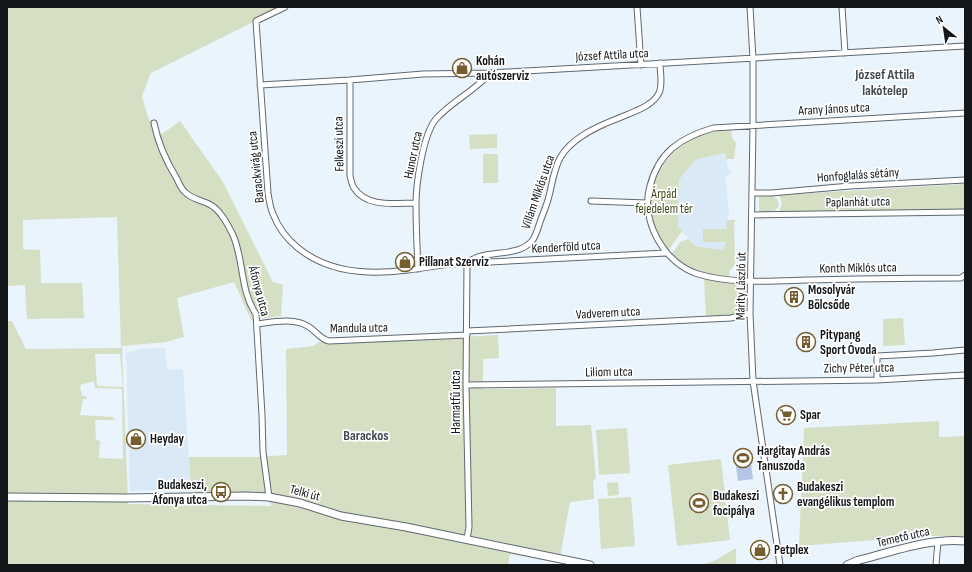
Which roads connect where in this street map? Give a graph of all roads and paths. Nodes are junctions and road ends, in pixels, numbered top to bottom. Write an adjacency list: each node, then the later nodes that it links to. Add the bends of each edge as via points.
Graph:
1 (285, 7): 12 (street, Barackvirág utca, via 256,20)
2 (637, 7): 9 (street)
3 (750, 7): 7 (street, Márity László út)
4 (842, 7): 6 (street)
5 (965, 46): 6 (street, József Attila utca)
6 (845, 53): 7 (street, József Attila utca)
7 (753, 59): 8 (street, József Attila utca); 15 (street, Márity László út)
8 (660, 63): 9 (street, József Attila utca); 24 (street, Villám Miklós utca, via 661,88 654,100 568,146 559,159 532,241 525,247 479,256)
9 (641, 64): 10 (street, József Attila utca)
10 (490, 73): 11 (street, József Attila utca, via 423,74); 19 (street, Hunor utca, via 483,82 454,102 430,128 422,155)
11 (350, 80): 12 (street, József Attila utca); 19 (street, Felkeszi utca, via 350,176 354,188 362,196 378,203)
12 (260, 85): 25 (street, Barackvirág utca, via 268,193 272,213 280,229 292,243 306,254 332,266 357,271)
13 (965, 113): 15 (street, Arany János utca)
14 (154, 123): 29 (street, Áfonya utca, via 161,148 184,192 210,204 220,213 233,235 246,293 256,314)
15 (753, 126): 17 (street, Márity László út); 20 (street, Arany János utca, via 713,128 684,139 665,154 656,169)
16 (965, 180): 17 (street, Honfoglalás sétány)
17 (752, 193): 22 (street, Márity László út)
18 (591, 201): 20 (street)
19 (416, 203): 25 (street, Hunor utca)
20 (647, 203): 23 (street, via 650,222)
21 (965, 212): 22 (street, Paplanhát utca)
22 (752, 215): 27 (street, Márity László út)
23 (666, 253): 24 (street, Kenderföld utca); 27 (street, Konth Miklós utca, via 697,274)
24 (467, 263): 25 (street, Barackvirág utca); 30 (street, Harmatfű utca)
25 (418, 269)
26 (965, 275): 27 (street, Konth Miklós utca, via 961,278)
27 (751, 281): 28 (street, Márity László út)
28 (750, 313): 30 (street, Vadverem utca, via 731,318); 34 (street, Márity László út)
29 (257, 324): 30 (street, Mandula utca, via 304,324 329,341); 37 (street, Áfonya utca, via 263,452)
30 (467, 333): 35 (street, Harmatfű utca)
31 (965, 350): 33 (street, via 878,356)
32 (965, 375): 33 (street, Zichy Péter utca)
33 (877, 380): 34 (street, Zichy Péter utca)
34 (753, 381): 35 (street, Liliom utca); 41 (street, Márity László út)
35 (466, 385): 38 (street, Harmatfű utca, via 469,527)
36 (7, 497): 37 (main road, Telki út)
37 (269, 497): 38 (main road, Telki út, via 300,503 341,516)
38 (467, 539): 42 (main road, Telki út)
39 (938, 541): 40 (main road, Temető utca); 43 (main road, Temető utca); 44 (street)
40 (965, 541)
41 (779, 564)
42 (590, 565)
43 (847, 565)
44 (936, 565)

